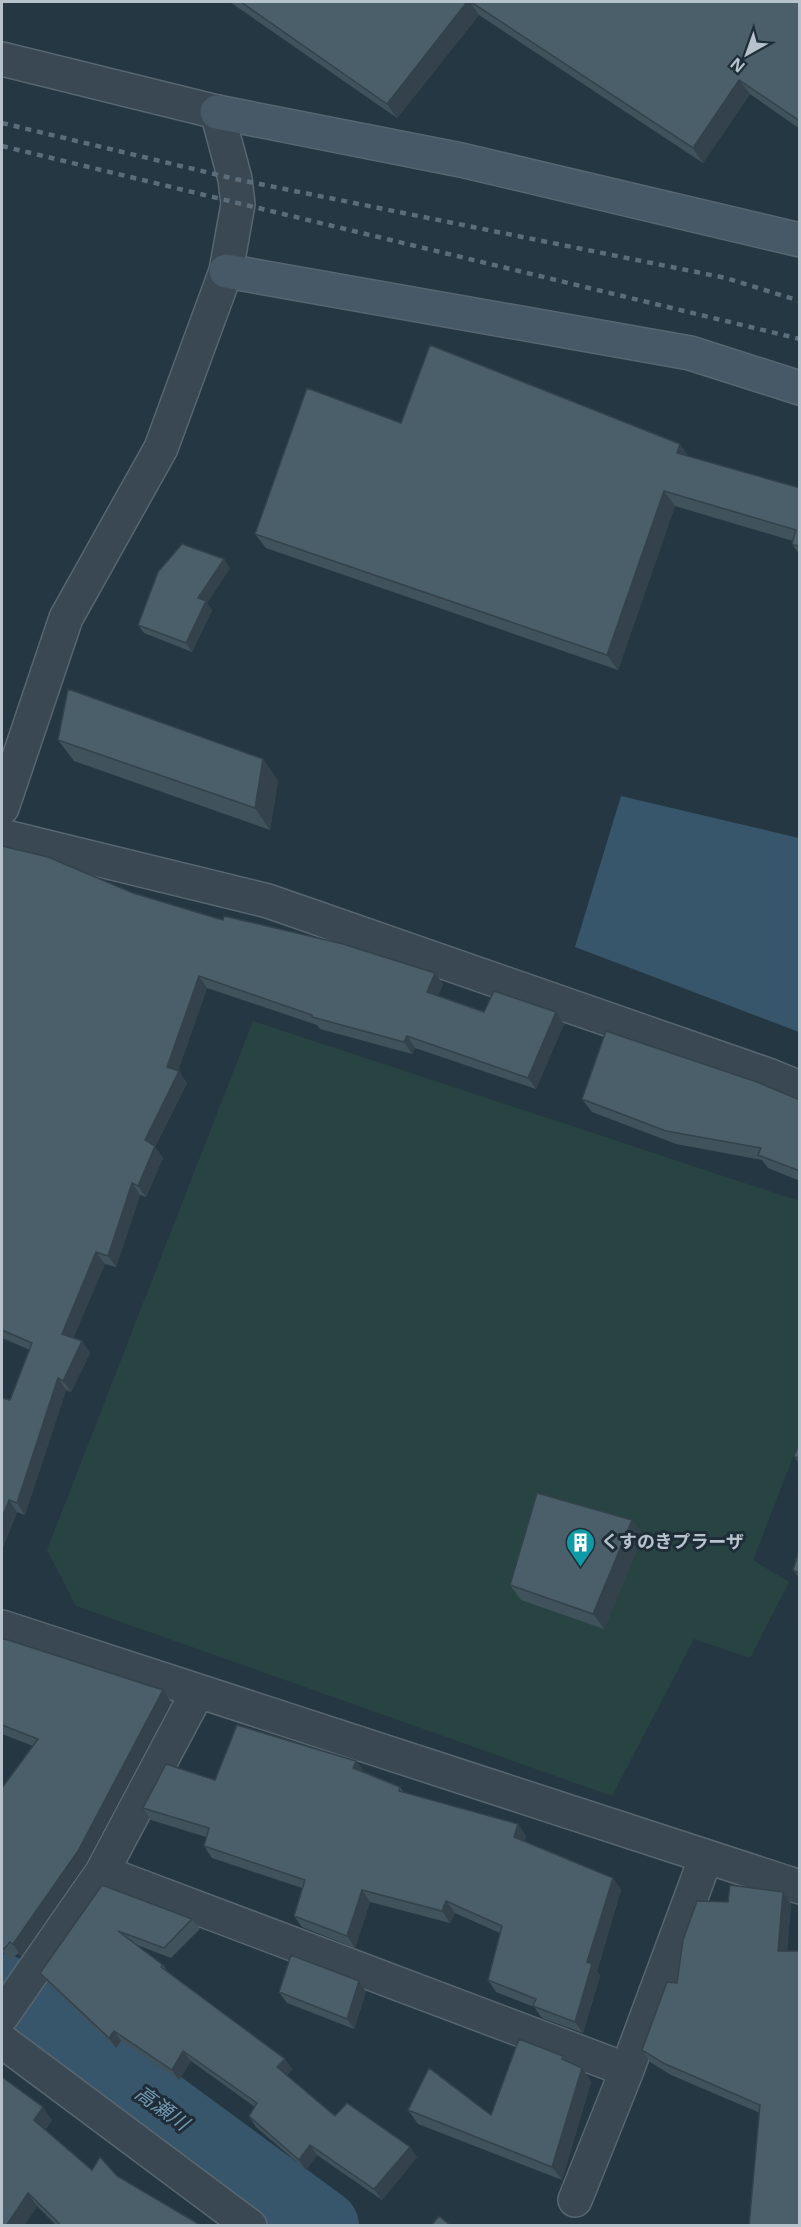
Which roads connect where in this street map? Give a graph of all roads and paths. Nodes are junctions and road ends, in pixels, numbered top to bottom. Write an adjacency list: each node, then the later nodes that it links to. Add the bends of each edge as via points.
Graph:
1 (2, 59): 2 (street)
2 (218, 112): 3 (street, via 461,160); 4 (street, via 238,204)
3 (800, 240)
4 (226, 271): 5 (street, via 690,353); 6 (street, via 161,448 66,618)
5 (800, 388)
6 (2, 808)
7 (2, 836): 8 (street, via 268,901)
8 (800, 1088)
9 (2, 1627): 10 (street)
10 (198, 1691): 11 (street); 12 (street)
11 (706, 1857): 13 (street); 15 (street)
12 (102, 1872): 14 (street); 15 (street)
13 (800, 1887)
14 (3, 2040): 17 (street)
15 (627, 2070): 16 (street)
16 (574, 2200)
17 (250, 2226)

